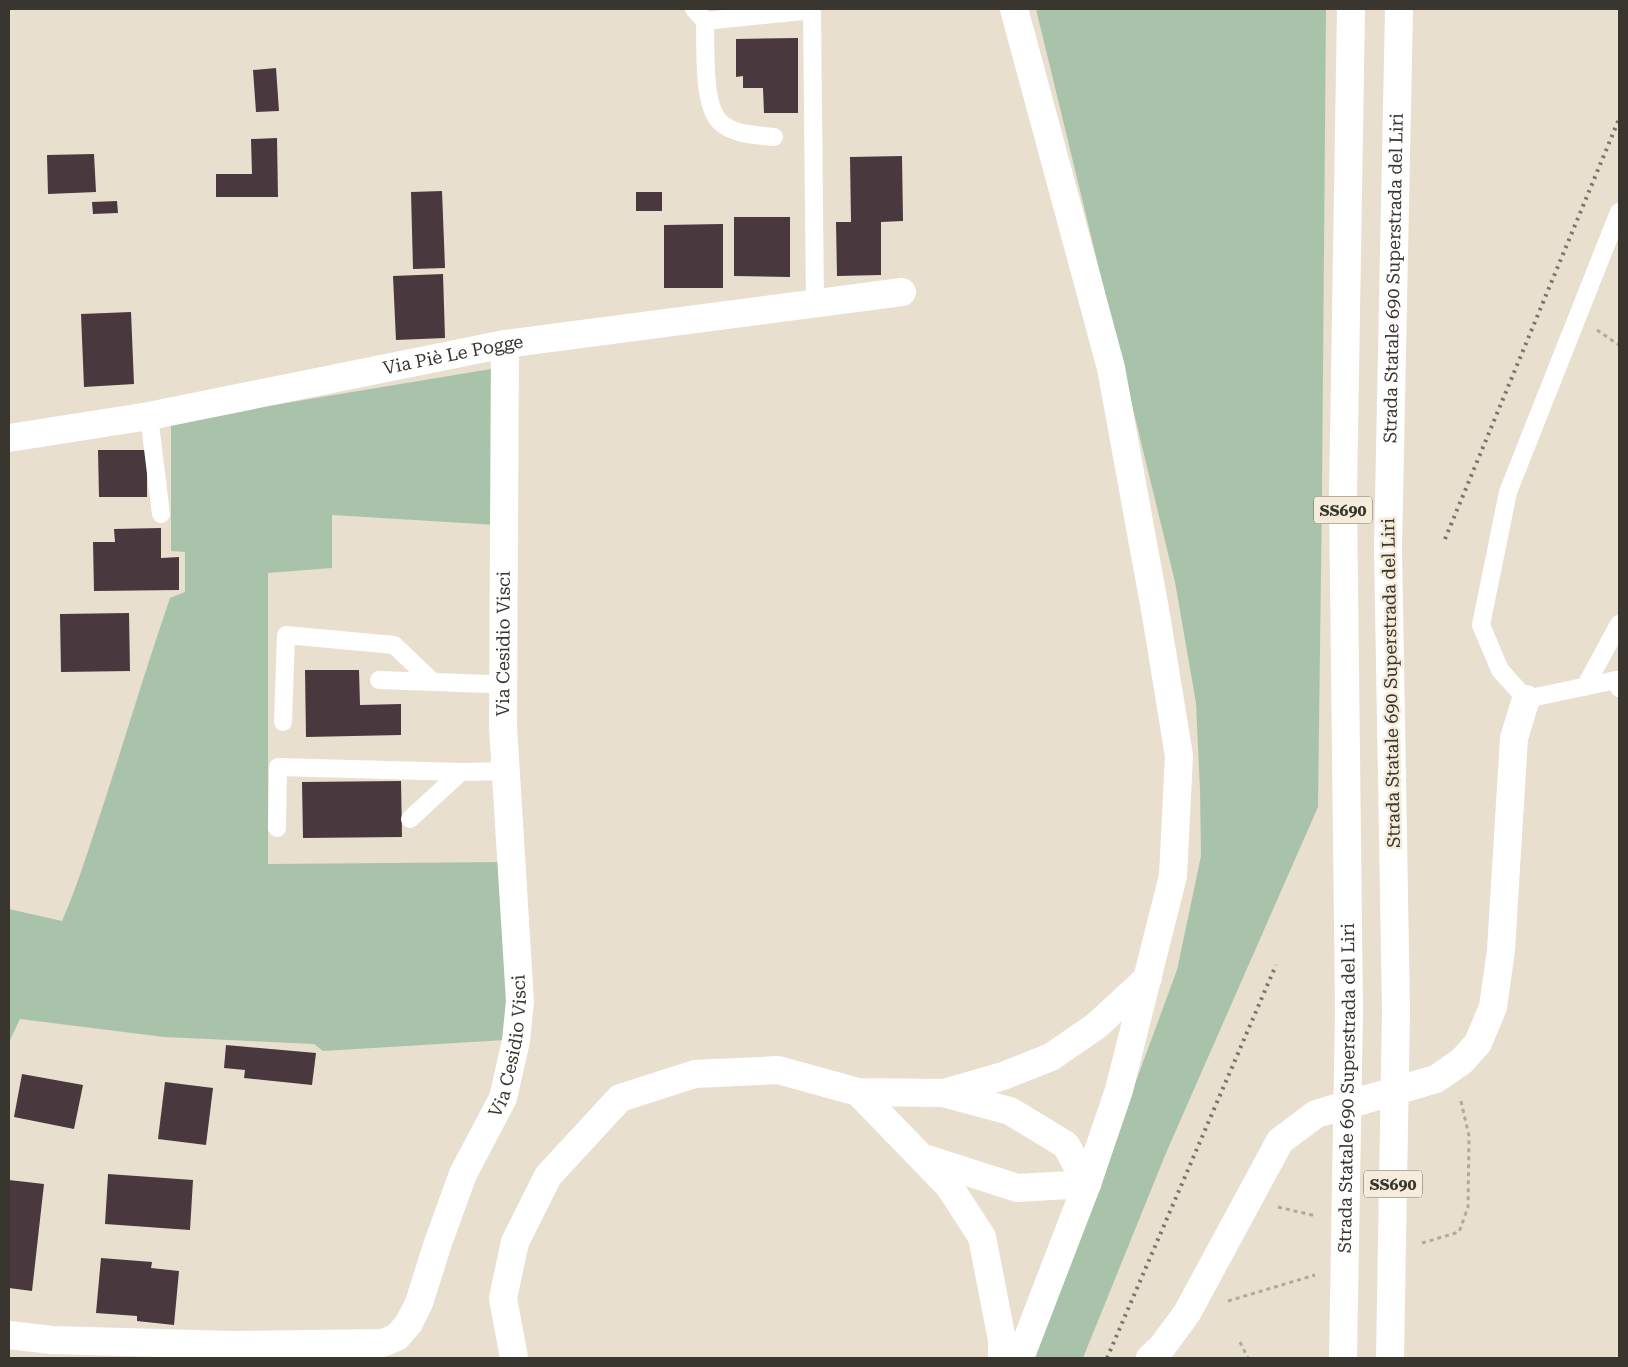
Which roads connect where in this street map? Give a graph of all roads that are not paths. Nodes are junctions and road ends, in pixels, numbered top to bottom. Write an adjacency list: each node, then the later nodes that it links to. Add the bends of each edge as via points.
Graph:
1 (1014, 9): 26 (main road, via 1112,368 1179,756 1173,876)
2 (1351, 9): 36 (main road, Strada Statale 690 Superstrada del Liri / SS690, via 1342,497 1349,1011)
3 (1399, 9): 37 (main road, Strada Statale 690 Superstrada del Liri / SS690, via 1388,548 1396,1011)
4 (812, 10): 5 (lane); 9 (lane)
5 (699, 15): 6 (lane, via 708,96 714,114 720,122 738,132)
6 (774, 137)
7 (1619, 212): 20 (lane, via 1508,492 1482,625 1500,670)
8 (902, 292): 9 (main road, Via Piè Le Pogge)
9 (815, 304): 10 (main road, Via Piè Le Pogge)
10 (505, 344): 11 (main road, Via Piè Le Pogge); 17 (main road, Via Cesidio Visci)
11 (149, 416): 12 (main road, Via Piè Le Pogge); 13 (lane)
12 (9, 438)
13 (162, 514)
14 (1619, 624): 19 (lane)
15 (379, 680): 16 (lane)
16 (433, 682): 17 (lane); 21 (lane, via 394,646 286,635)
17 (503, 682): 22 (main road, Via Cesidio Visci)
18 (1618, 683): 19 (lane)
19 (1585, 687): 20 (lane)
20 (1526, 699): 35 (main road, via 1514,738 1502,950 1493,1007 1478,1043 1462,1061 1436,1080 1316,1114 1280,1140 1186,1313)
21 (283, 722)
22 (506, 771): 23 (lane); 31 (main road, Via Cesidio Visci, via 520,1001 516,1041 503,1098 463,1174 419,1303 397,1337 383,1343 364,1344 232,1345 52,1340)
23 (462, 772): 24 (lane); 25 (lane, via 278,767)
24 (410, 819)
25 (277, 828)
26 (1148, 978): 28 (main road, via 1096,1026 1051,1056 1003,1076); 30 (main road, via 1119,1090)
27 (858, 1092): 28 (main road); 29 (main road); 32 (main road, via 778,1070 695,1074 620,1098 548,1176 515,1242 503,1298)
28 (943, 1093): 30 (main road, via 1010,1110 1066,1145)
29 (921, 1157): 30 (main road, via 1017,1188); 33 (main road, via 949,1186 982,1237 1002,1340)
30 (1087, 1184): 34 (main road)
31 (9, 1335)
32 (514, 1358)
33 (1002, 1358)
34 (1020, 1358)
35 (1150, 1358)
36 (1344, 1358)
37 (1390, 1358)

